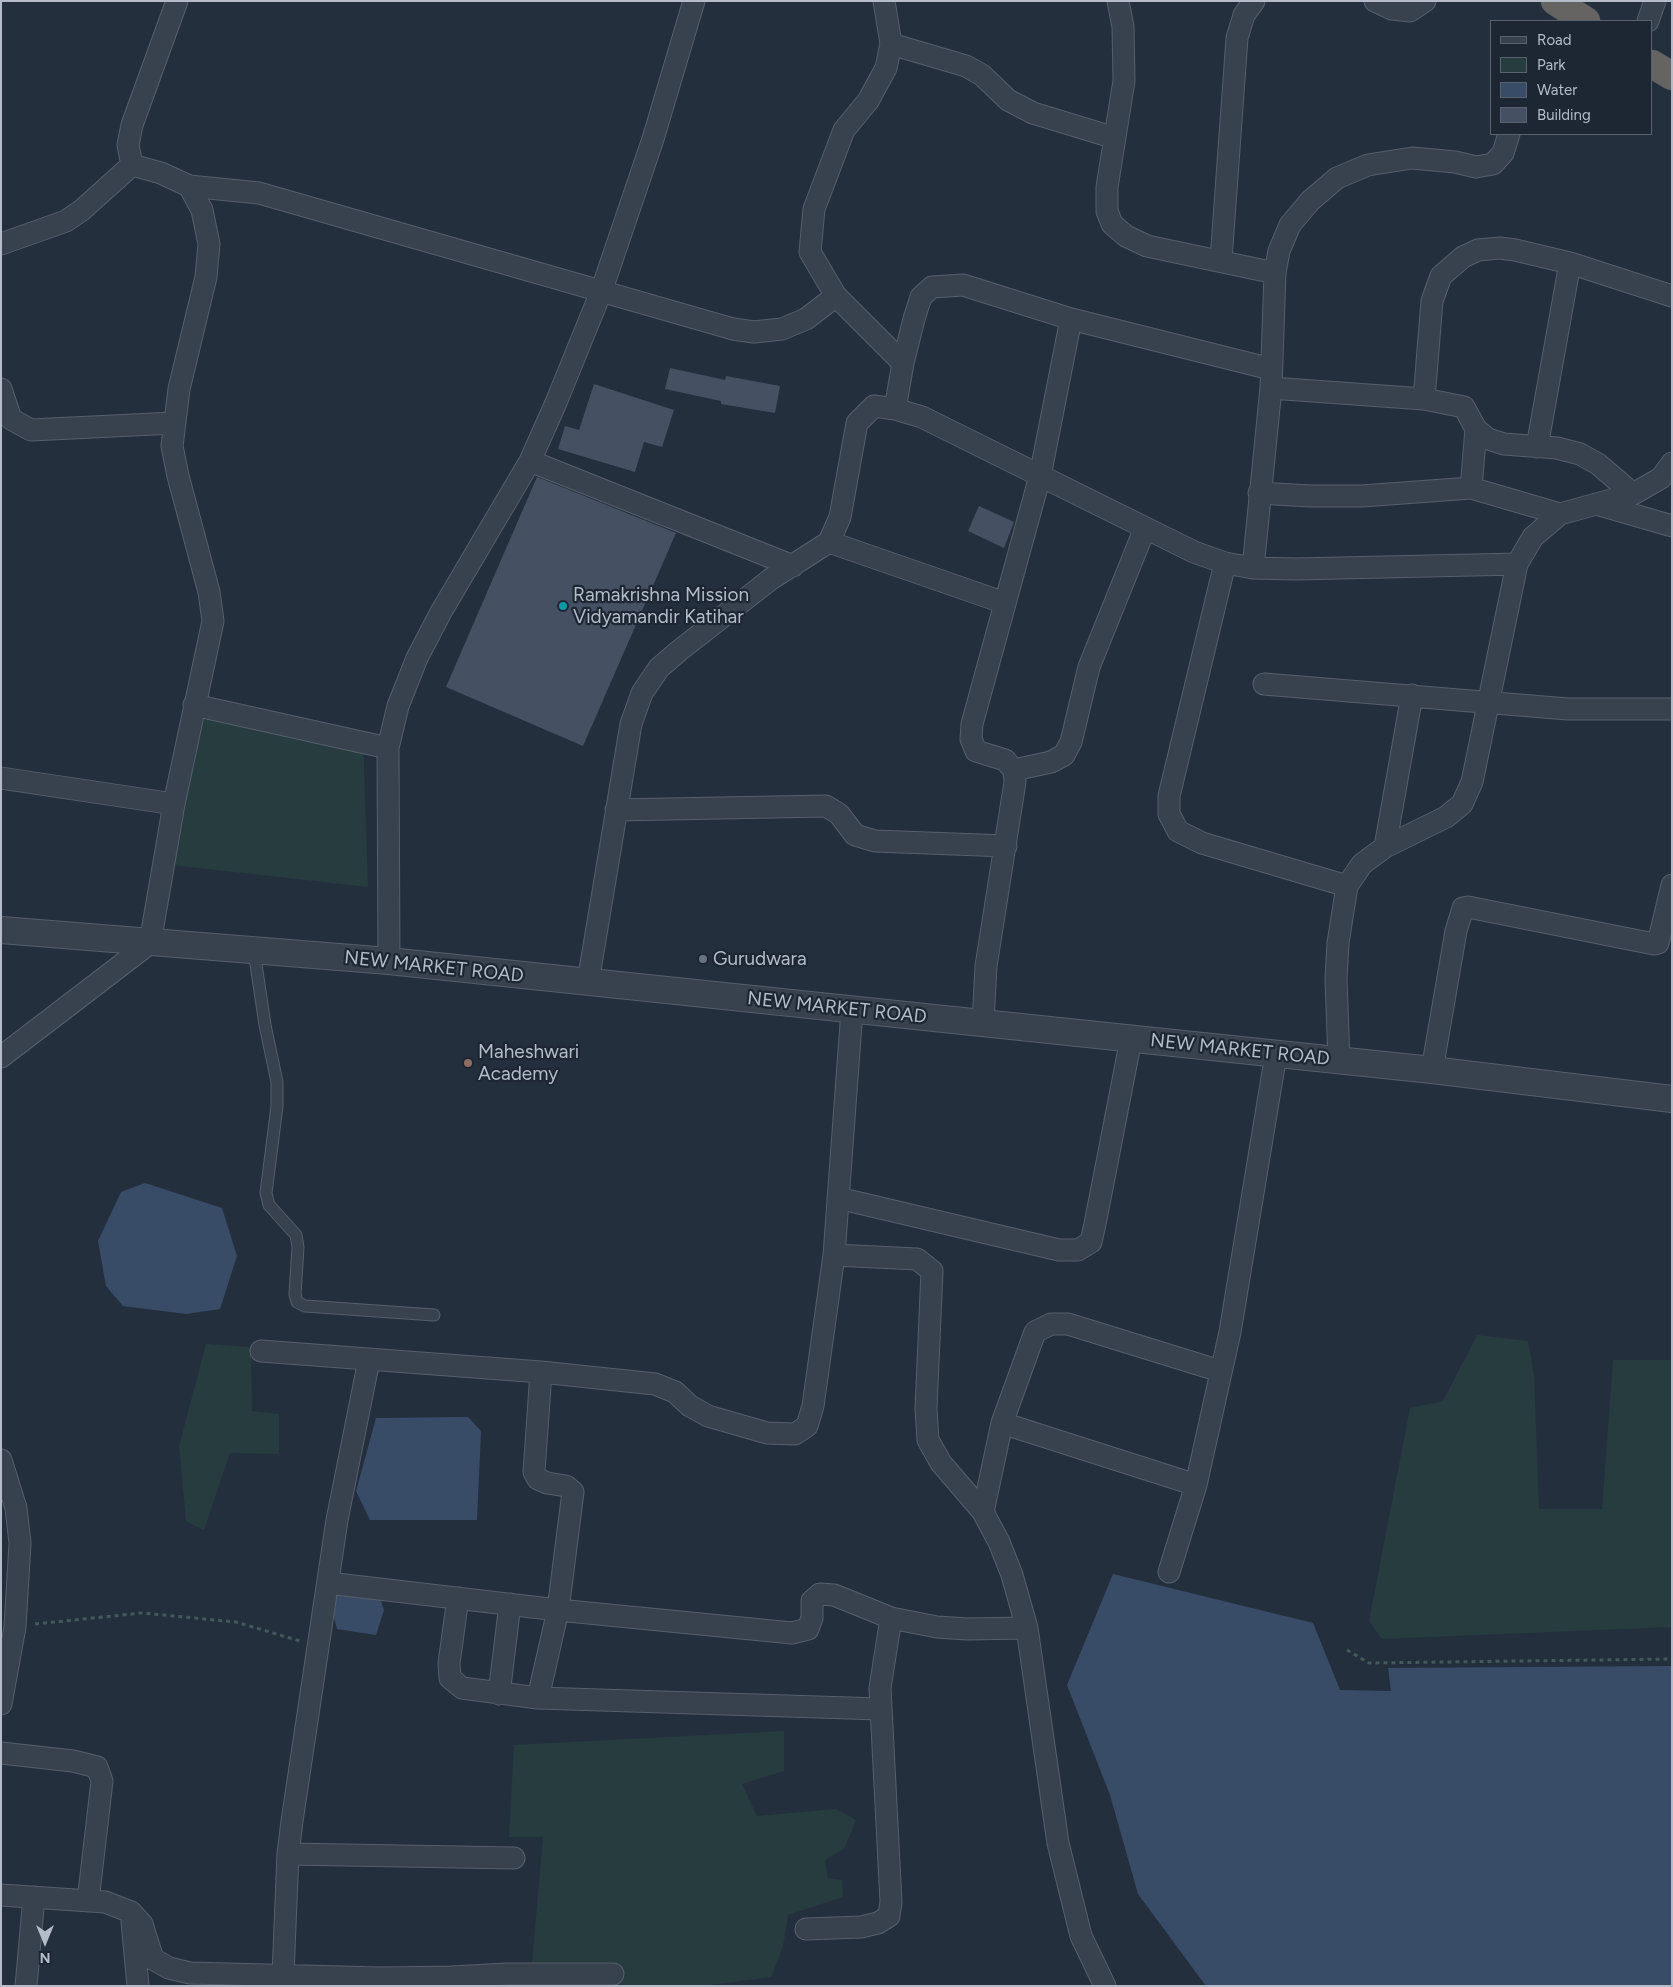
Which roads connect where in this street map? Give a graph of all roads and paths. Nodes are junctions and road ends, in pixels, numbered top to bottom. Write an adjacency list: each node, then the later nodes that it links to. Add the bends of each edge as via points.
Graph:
1 (177, 1): 17 (street, via 132,125 128,145)
2 (694, 1): 23 (street, via 653,139)
3 (884, 1): 12 (street)
4 (1118, 1): 16 (street, via 1124,44 1124,81)
5 (1254, 1): 20 (street, via 1244,15 1237,38)
6 (1375, 1): 7 (street, via 1392,9 1410,11)
7 (1426, 1)
8 (1555, 1): 10 (highway)
9 (1656, 1): 11 (street)
10 (1584, 20)
11 (1648, 20)
12 (891, 44): 16 (street, via 966,66 982,75 1008,100 1033,113); 24 (street, via 886,68 868,101 844,130 814,209 810,252)
13 (1653, 65): 14 (highway)
14 (1672, 76)
15 (1509, 135): 22 (street, via 1503,153 1493,164 1476,168 1455,162 1412,158 1368,164 1337,178 1310,201 1290,225)
16 (1115, 138): 20 (street, via 1107,187 1107,211 1112,224 1126,236 1147,246)
17 (132, 165): 18 (street, via 161,173); 19 (street, via 66,221)
18 (189, 186): 23 (street, via 259,192); 32 (street, via 202,210 209,244 206,277)
19 (1, 244)
20 (1221, 260): 22 (street)
21 (1570, 264): 25 (street); 30 (street, via 1515,250 1478,250 1463,257 1441,276 1432,301); 36 (street)
22 (1275, 273): 28 (street)
23 (601, 292): 24 (street, via 754,332 782,329 806,319); 37 (street)
24 (836, 296): 27 (street)
25 (1672, 296)
26 (1071, 318): 27 (street, via 963,285 932,287 921,297); 28 (street); 39 (street)
27 (903, 363): 31 (street)
28 (1271, 379): 30 (street); 41 (street)
29 (1, 389): 34 (street, via 11,419)
30 (1424, 399): 33 (street, via 1464,407)
31 (895, 409): 39 (street, via 922,418); 47 (street, via 874,406 857,423 840,517)
32 (174, 423): 34 (street); 56 (street, via 172,446 210,592 213,621)
33 (1476, 428): 36 (street, via 1496,442); 40 (street)
34 (31, 430): 35 (street)
35 (1, 431)
36 (1537, 447): 42 (street, via 1580,454 1598,464)
37 (530, 461): 50 (street); 58 (street, via 417,658 398,706)
38 (1672, 463): 42 (street, via 1661,478)
39 (1040, 476): 46 (street); 52 (street)
40 (1471, 488): 41 (street, via 1362,496); 44 (street)
41 (1258, 493): 51 (street)
42 (1633, 494): 43 (street)
43 (1596, 504): 44 (street); 45 (street)
44 (1560, 514): 49 (street, via 1534,537)
45 (1672, 526)
46 (1145, 528): 48 (street, via 1194,552); 59 (street, via 1089,668 1071,742 1064,755 1051,762)
47 (829, 542): 50 (street); 52 (street)
48 (1226, 563): 51 (street); 66 (street, via 1169,796 1169,814 1178,831 1202,843)
49 (1517, 564): 51 (street); 55 (street)
50 (793, 566): 62 (street, via 771,579 659,668 642,693 631,724)
51 (1253, 568)
52 (1005, 603): 59 (street, via 972,724 971,740 976,751 1005,760)
53 (1264, 684): 54 (street)
54 (1412, 694): 55 (street); 64 (street)
55 (1489, 703): 57 (street, via 1568,709); 64 (street, via 1472,782 1462,804 1446,817)
56 (194, 705): 58 (street); 61 (street)
57 (1672, 708)
58 (388, 748): 70 (street)
59 (1014, 770): 63 (street)
60 (1, 778): 61 (street)
61 (174, 804): 68 (street)
62 (616, 810): 63 (street, via 826,806 839,814 855,836 875,841); 71 (street)
63 (1006, 846): 73 (street, via 986,966)
64 (1385, 846): 66 (street, via 1362,864)
65 (1672, 885): 78 (street, via 1658,943 1654,944 1463,908 1456,930)
66 (1347, 886): 77 (street, via 1337,952)
67 (1, 930): 68 (street, NEW MARKET ROAD)
68 (150, 943): 69 (street, NEW MARKET ROAD); 76 (street)
69 (254, 951): 70 (street, NEW MARKET ROAD); 82 (lane, via 276,1082 266,1193 270,1205 296,1235 297,1302 305,1306)
70 (389, 962): 71 (street, NEW MARKET ROAD)
71 (588, 982): 72 (street, NEW MARKET ROAD)
72 (852, 1010): 73 (street, NEW MARKET ROAD); 80 (street)
73 (983, 1023): 74 (street, NEW MARKET ROAD)
74 (1131, 1039): 75 (street, NEW MARKET ROAD); 80 (street, via 1091,1242 1078,1250 1059,1250)
75 (1276, 1054): 77 (street, NEW MARKET ROAD); 85 (street, via 1238,1288)
76 (1, 1057)
77 (1340, 1061): 78 (street, NEW MARKET ROAD)
78 (1432, 1070): 79 (street, NEW MARKET ROAD)
79 (1672, 1099)
80 (838, 1198): 81 (street)
81 (834, 1255): 86 (street, via 812,1406 807,1426 795,1434 767,1433 708,1416 675,1392 655,1384); 90 (street, via 917,1259 932,1271 926,1409 928,1440 941,1463)
82 (434, 1315)
83 (261, 1351): 84 (street)
84 (369, 1360): 86 (street); 92 (street, via 337,1520)
85 (1220, 1371): 87 (street, via 1068,1324 1052,1324 1035,1332); 89 (street)
86 (541, 1372): 95 (street, via 534,1472 538,1479 566,1486 573,1492)
87 (1002, 1423): 89 (street); 90 (street)
88 (3, 1472): 97 (street, via 16,1508 20,1543)
89 (1196, 1485): 91 (street)
90 (983, 1512): 98 (street, via 1009,1567)
91 (1169, 1572)
92 (328, 1583): 93 (street); 99 (street)
93 (458, 1598): 94 (street); 102 (street, via 450,1678 462,1688)
94 (510, 1604): 95 (street); 102 (street)
95 (558, 1610): 96 (street, via 792,1633 808,1629 812,1601 820,1594 834,1595); 103 (street)
96 (891, 1618): 98 (street, via 967,1629); 105 (street, via 880,1688)
97 (15, 1626): 99 (path, via 142,1612 236,1622); 104 (street)
98 (1027, 1628): 121 (street, via 1058,1843 1081,1936)
99 (318, 1646): 107 (street)
100 (1347, 1650): 101 (path, via 1369,1663)
101 (1672, 1659)
102 (499, 1694): 103 (street)
103 (538, 1698): 105 (street)
104 (1, 1704)
105 (880, 1709): 113 (street, via 889,1916 878,1924 861,1927)
106 (1, 1753): 111 (street, via 97,1766 102,1780)
107 (288, 1854): 108 (street); 114 (street)
108 (514, 1858)
109 (1, 1895): 110 (street)
110 (34, 1897): 111 (street); 119 (street)
111 (88, 1901): 112 (street, via 105,1902)
112 (131, 1912): 116 (street, via 142,1924 153,1959 169,1968); 120 (street)
113 (806, 1929)
114 (283, 1974): 116 (street); 117 (street)
115 (613, 1974): 118 (street, via 507,1974)
116 (258, 1980)
117 (383, 1982): 118 (street)
118 (452, 1982)
119 (26, 1986)
120 (138, 1986)
121 (1105, 1986)

